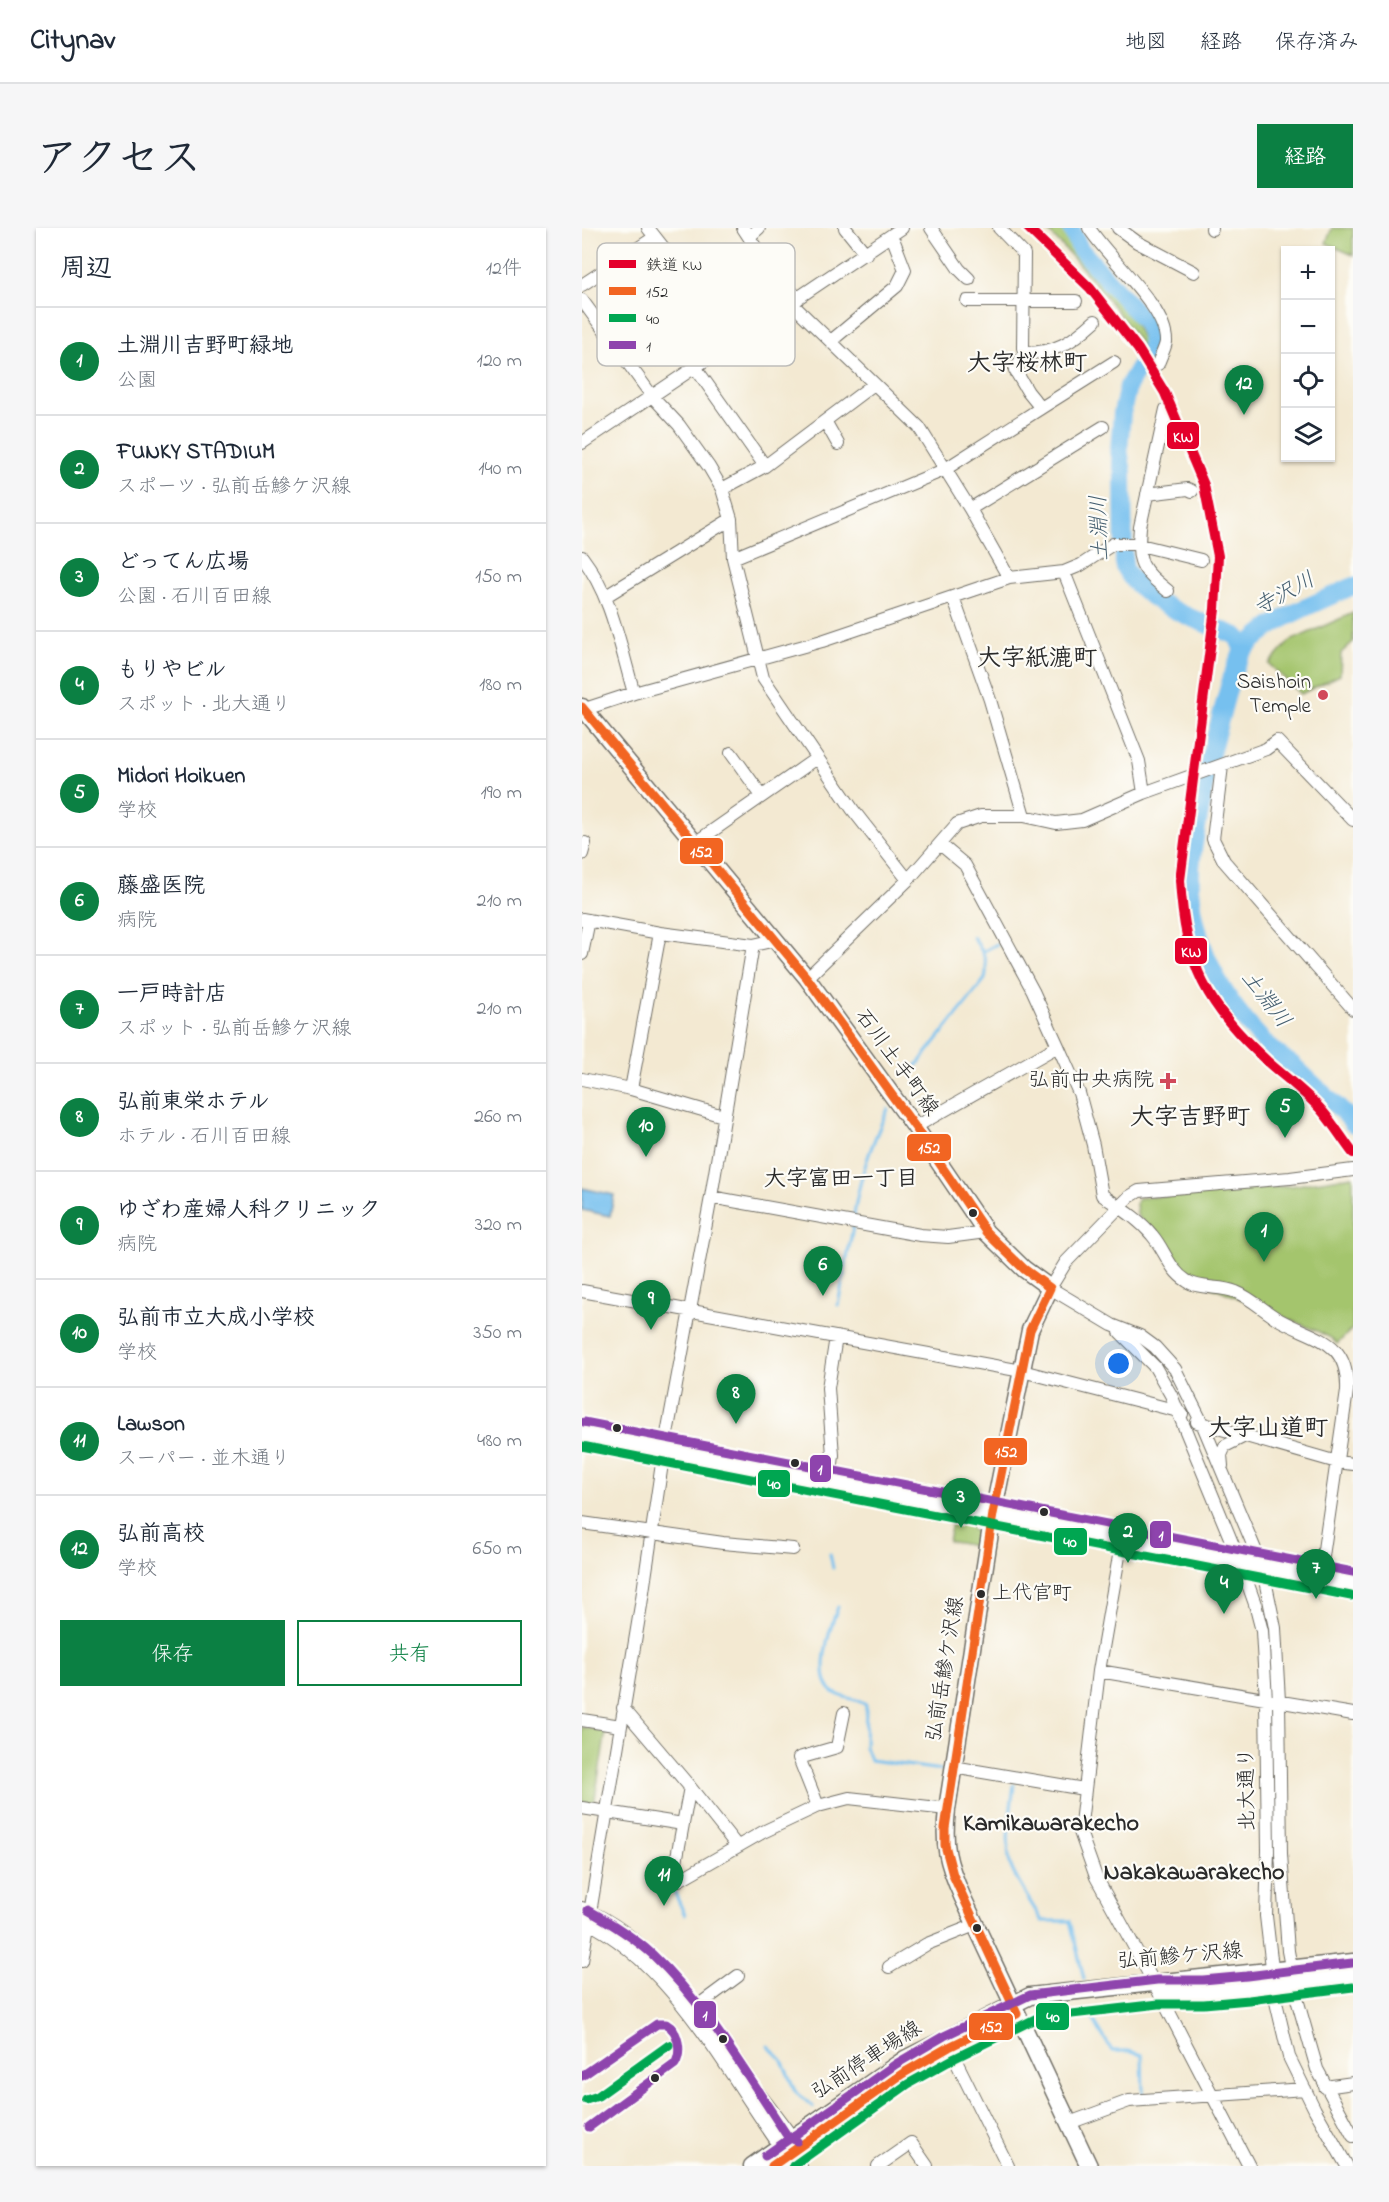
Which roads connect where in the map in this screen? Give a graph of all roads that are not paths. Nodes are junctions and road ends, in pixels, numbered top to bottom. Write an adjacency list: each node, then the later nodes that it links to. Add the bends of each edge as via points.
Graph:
1 (845, 228): 9 (street)
2 (931, 228): 12 (street)
3 (999, 228): 19 (street, via 1024,254)
4 (1089, 228): 25 (street, via 1154,305 1164,327 1166,344)
5 (1118, 228): 10 (street)
6 (899, 230): 9 (street); 22 (street, via 905,270 897,286)
7 (651, 232): 8 (street)
8 (637, 243)
9 (866, 254): 15 (street)
10 (1194, 272)
11 (597, 273): 13 (street)
12 (969, 279)
13 (582, 285)
14 (582, 300): 20 (street)
15 (795, 300)
16 (967, 300): 19 (street)
17 (1076, 301): 19 (street)
18 (795, 302): 22 (street)
19 (1024, 302): 23 (street)
20 (597, 321)
21 (1095, 321): 23 (street, via 1057,349)
22 (831, 341): 28 (street)
23 (1025, 353): 30 (street, via 1015,370)
24 (1114, 362): 30 (street)
25 (1158, 364)
26 (630, 366): 29 (street)
27 (695, 367): 29 (street); 36 (street)
28 (874, 384): 32 (street); 37 (street, via 919,427)
29 (652, 396): 34 (street); 38 (street, via 679,425)
30 (1041, 408): 37 (street)
31 (1166, 410): 40 (street)
32 (825, 421): 35 (street); 36 (street)
33 (1103, 427): 41 (street)
34 (582, 443)
35 (838, 444)
36 (765, 466): 38 (street)
37 (944, 470): 41 (street); 45 (street)
38 (722, 489): 42 (street)
39 (1192, 491): 40 (street)
40 (1147, 494): 43 (street)
41 (970, 509): 48 (street)
42 (731, 519): 45 (street); 50 (street)
43 (1137, 544): 46 (street); 47 (street, via 1116,544); 49 (street, via 1140,564)
44 (582, 556): 50 (street)
45 (733, 558): 52 (street)
46 (1201, 560)
47 (1064, 572): 48 (street); 58 (street, via 1139,761)
48 (1009, 578): 51 (street)
49 (1168, 591)
50 (606, 596): 53 (street)
51 (953, 597): 52 (street); 60 (street, via 990,700)
52 (758, 660): 53 (street); 56 (street, via 763,678)
53 (634, 693): 54 (street)
54 (582, 709): 62 (main road, 石川土手町線)
55 (731, 753): 59 (street)
56 (817, 758): 59 (street); 64 (street)
57 (1222, 766): 58 (street); 61 (street, via 1266,749 1276,741); 71 (street, via 1213,839 1217,849)
58 (1144, 793): 60 (street, via 1082,820 1056,823)
59 (762, 796): 62 (street)
60 (1024, 816): 63 (street, via 981,816 957,824)
61 (1353, 820)
62 (695, 843): 67 (main road, 石川土手町線)
63 (940, 844): 64 (street); 72 (street, via 965,865)
64 (908, 880): 70 (street)
65 (586, 919): 66 (street); 69 (street)
66 (660, 933): 68 (street); 74 (street)
67 (776, 940): 68 (street); 70 (main road, 石川土手町線)
68 (753, 945): 75 (street)
69 (582, 954)
70 (807, 978): 76 (main road, 石川土手町線)
71 (1353, 1009)
72 (1058, 1046): 76 (street); 79 (street, via 1079,1093 1102,1195)
73 (582, 1079): 74 (street)
74 (631, 1089): 75 (street)
75 (723, 1116): 78 (street)
76 (915, 1127): 80 (main road, 石川土手町線)
77 (1353, 1170): 79 (street, via 1139,1191)
78 (711, 1197): 80 (street, via 901,1232 948,1237); 83 (street)
79 (1119, 1208): 81 (street, via 1066,1262); 88 (street, via 1152,1235 1172,1269 1189,1283 1236,1292 1339,1353 1346,1368)
80 (986, 1232): 81 (main road, 石川土手町線)
81 (1050, 1288): 84 (street); 86 (main road, via 1030,1330)
82 (582, 1291): 83 (street)
83 (689, 1310): 85 (street); 92 (street)
84 (1112, 1325): 87 (street, 北大通り, via 1155,1367); 89 (street, 北大通り, via 1140,1336 1165,1357 1184,1384)
85 (836, 1337): 86 (street); 96 (street, via 828,1388 833,1455)
86 (1022, 1371): 87 (street); 97 (main road)
87 (1178, 1411): 89 (street, via 1191,1421); 102 (street, 北大通り)
88 (1348, 1418): 93 (street)
89 (1202, 1423): 91 (street); 95 (street, 北大通り)
90 (582, 1434): 92 (main road)
91 (1245, 1436): 93 (street); 95 (street, via 1228,1443 1223,1450)
92 (664, 1450): 96 (main road); 99 (street)
93 (1337, 1462): 94 (street); 104 (street)
94 (1353, 1464)
95 (1224, 1477): 103 (street, 北大通り)
96 (830, 1482): 97 (main road)
97 (993, 1514): 100 (main road); 113 (main road, 弘前岳鰺ケ沢線)
98 (582, 1523): 99 (street)
99 (651, 1532): 101 (street); 108 (street)
100 (1122, 1539): 102 (main road); 106 (street)
101 (793, 1550)
102 (1240, 1562): 103 (main road); 107 (street, 北大通り, via 1262,1631)
103 (1262, 1566): 104 (main road); 107 (street, 北大通り, via 1275,1628)
104 (1320, 1577): 105 (main road)
105 (1353, 1584)
106 (1099, 1671): 107 (street); 115 (street)
107 (1272, 1700): 110 (street); 127 (street, 北大通り); 130 (street, 北大通り, via 1266,1916)
108 (623, 1708): 112 (street); 114 (street)
109 (844, 1713): 116 (street, via 837,1747 799,1758)
110 (1353, 1714)
111 (582, 1720): 112 (street)
112 (621, 1726): 119 (street)
113 (953, 1767): 115 (street); 118 (main road, 弘前岳鰺ケ沢線)
114 (690, 1787): 120 (street); 121 (street)
115 (1084, 1789): 131 (street, via 1080,1832 1084,1847 1096,1877)
116 (818, 1806): 118 (street, via 849,1798); 121 (street)
117 (582, 1808): 119 (street)
118 (946, 1809): 123 (main road, 弘前岳鰺ケ沢線, via 947,1860)
119 (606, 1812): 120 (street); 122 (street)
120 (683, 1824): 121 (street, via 674,1873 679,1880)
121 (737, 1846)
122 (586, 1915): 124 (street); 132 (street)
123 (975, 1925): 126 (street, via 927,1944); 133 (main road, 弘前岳鰺ケ沢線)
124 (582, 1961)
125 (1353, 1962): 127 (main road, 弘前鰺ケ沢線)
126 (889, 1968)
127 (1292, 1975): 128 (main road, 弘前鰺ケ沢線); 130 (main road, 弘前鰺ケ沢線); 136 (street, 北大通り)
128 (1353, 1975)
129 (738, 1976): 132 (street)
130 (1273, 1978): 131 (main road, 弘前鰺ケ沢線); 137 (street, 北大通り, via 1289,2057)
131 (1156, 1987): 133 (main road, 弘前鰺ケ沢線, via 1030,1996); 138 (street)
132 (693, 2009): 141 (street)
133 (1015, 2009): 134 (main road, 弘前停車場線); 139 (main road, 弘前岳鰺ケ沢線); 141 (main road, 弘前停車場線, via 904,2059)
134 (949, 2047): 141 (main road, 弘前停車場線); 146 (street)
135 (1353, 2083): 136 (street)
136 (1325, 2087): 140 (street, 北大通り)
137 (1305, 2090): 138 (street); 149 (street, 北大通り)
138 (1212, 2096): 139 (street, via 1129,2100); 148 (street)
139 (1069, 2123): 147 (main road, 弘前岳鰺ケ沢線)
140 (1353, 2136)
141 (791, 2150): 142 (main road, 弘前停車場線); 143 (main road, 弘前停車場線)
142 (752, 2166)
143 (772, 2166)
144 (878, 2166): 145 (street, via 911,2143)
145 (927, 2166)
146 (1008, 2166)
147 (1089, 2166)
148 (1249, 2166)
149 (1347, 2166)

